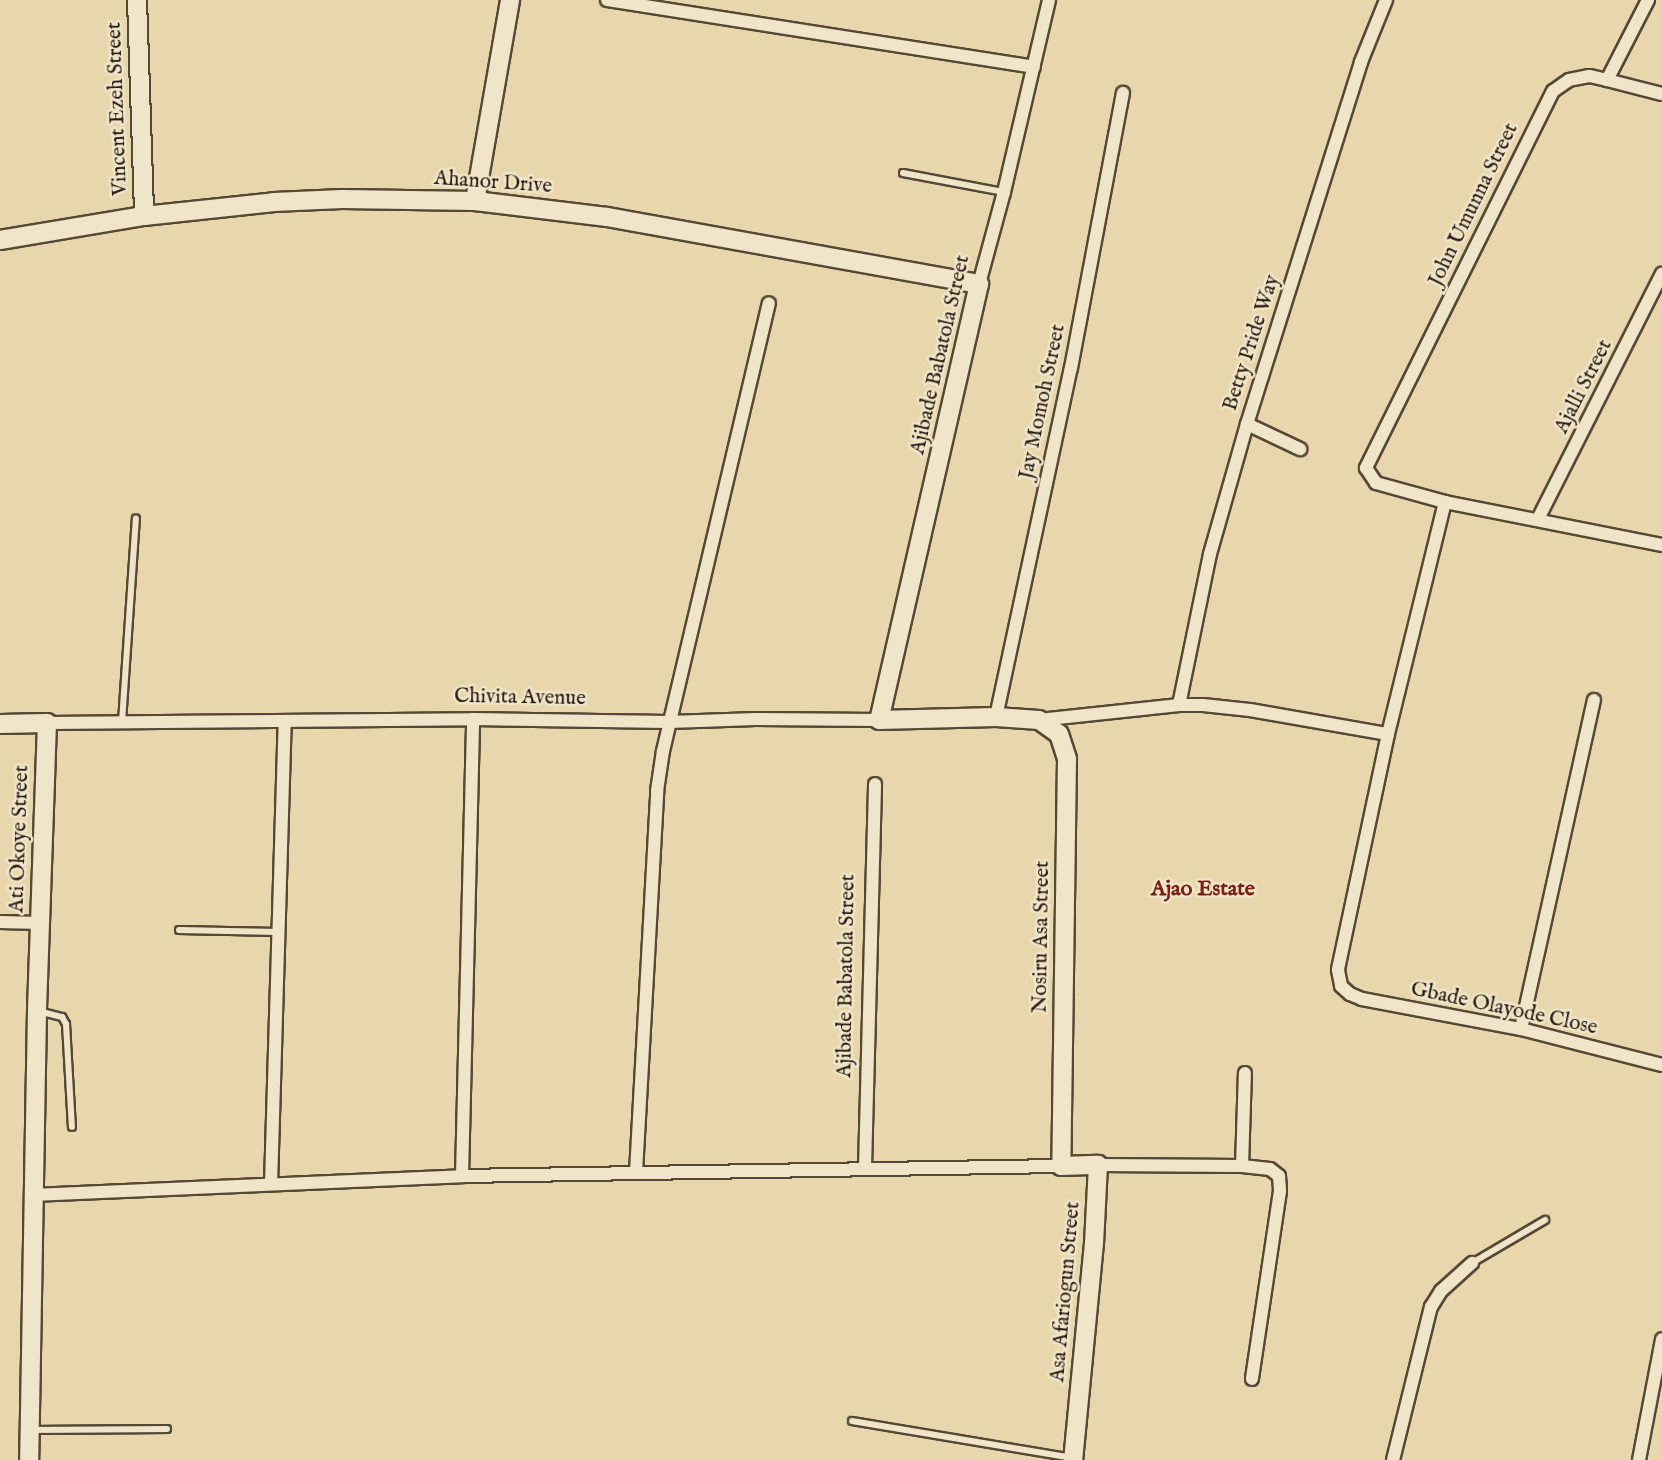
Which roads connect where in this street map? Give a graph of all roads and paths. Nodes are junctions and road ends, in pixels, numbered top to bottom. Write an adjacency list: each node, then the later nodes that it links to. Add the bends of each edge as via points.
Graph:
1 (137, 0): 14 (street, Vincent Ezeh Street)
2 (510, 0): 13 (street)
3 (607, 0): 7 (street)
4 (1049, 0): 7 (street, Ajibade Babatola Street)
5 (1386, 0): 19 (street, Betty Pride Way, via 1361,62)
6 (1648, 0): 8 (street)
7 (1034, 67): 12 (street, Ajibade Babatola Street)
8 (1607, 80): 10 (street, John Umunna Street); 21 (street, John Umunna Street, via 1589,76 1569,80 1552,92 1366,468 1376,483)
9 (1123, 93): 27 (street, Jay Momoh Street, via 1071,368)
10 (1662, 94)
11 (903, 173): 12 (lane)
12 (1005, 192): 17 (street, Ajibade Babatola Street)
13 (475, 201): 14 (street, Ahanor Drive, via 274,202); 17 (street, Ahanor Drive, via 607,217)
14 (144, 216): 15 (street, Ahanor Drive)
15 (0, 240)
16 (1662, 273): 23 (street, Ajalli Street)
17 (979, 284): 29 (street, Ajibade Babatola Street)
18 (769, 303): 32 (street)
19 (1247, 424): 20 (street); 26 (street, Betty Pride Way, via 1210,554)
20 (1300, 449)
21 (1445, 502): 23 (street); 36 (street)
22 (136, 518): 34 (lane)
23 (1538, 519): 24 (street)
24 (1662, 545)
25 (1594, 700): 43 (street)
26 (1179, 705): 30 (street); 36 (street, via 1250,710)
27 (996, 717): 29 (street, Chivita Avenue); 30 (street, Chivita Avenue)
28 (472, 719): 31 (street, Chivita Avenue); 32 (street, Chivita Avenue); 52 (street)
29 (879, 720): 32 (street, Chivita Avenue)
30 (1039, 720): 48 (street, Nosiru Asa Street, via 1059,734 1067,759)
31 (285, 721): 34 (street, Chivita Avenue); 41 (street)
32 (669, 722): 51 (street, via 657,791)
33 (47, 723): 34 (street, Chivita Avenue); 35 (street, Chivita Avenue); 39 (street, Ati Okoye Street)
34 (122, 723)
35 (0, 724)
36 (1388, 734): 43 (street, Gbade Olayode Close, via 1338,970 1341,986 1350,994 1382,1004)
37 (875, 784): 50 (street, Ajibade Babatola Street)
38 (0, 922): 39 (street)
39 (40, 923): 42 (street, Ati Okoye Street)
40 (179, 930): 41 (lane)
41 (278, 932): 53 (street)
42 (37, 1011): 46 (lane, via 62,1017 66,1024); 54 (street, Ati Okoye Street)
43 (1521, 1029): 44 (street, Gbade Olayode Close)
44 (1662, 1065)
45 (1245, 1073): 49 (street)
46 (72, 1127)
47 (1098, 1165): 48 (street); 49 (street); 62 (street, Asa Afariogun Street)
48 (1061, 1166): 50 (street)
49 (1242, 1166): 58 (street, via 1270,1168 1279,1176 1280,1191)
50 (865, 1168): 51 (street)
51 (636, 1172): 52 (street)
52 (462, 1176): 53 (street)
53 (272, 1184): 54 (street)
54 (33, 1196): 61 (street, Ati Okoye Street)
55 (1545, 1220): 56 (lane)
56 (1472, 1263): 64 (street, via 1431,1307)
57 (1662, 1339): 65 (street)
58 (1252, 1379)
59 (852, 1421): 62 (lane)
60 (166, 1429): 61 (lane)
61 (29, 1430): 63 (street, Ati Okoye Street)
62 (1073, 1459)
63 (29, 1460)
64 (1393, 1460)
65 (1639, 1460)

